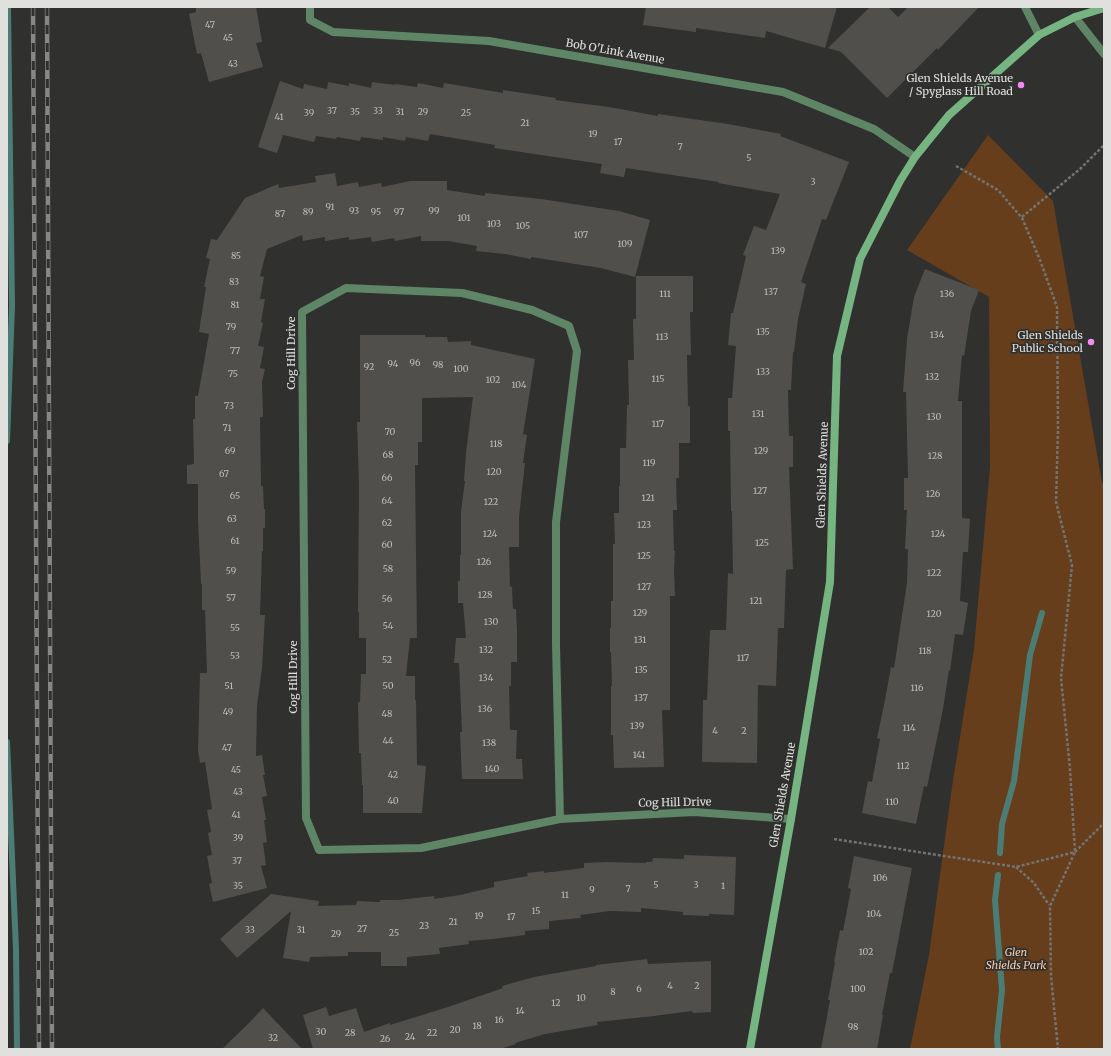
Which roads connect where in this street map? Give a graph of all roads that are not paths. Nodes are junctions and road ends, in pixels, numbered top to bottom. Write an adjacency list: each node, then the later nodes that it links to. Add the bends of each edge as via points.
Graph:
1 (310, 7): 7 (street, Bob O'Link Avenue, via 310,20 333,32 489,41 783,92 874,129)
2 (1025, 7): 5 (street)
3 (1104, 8): 4 (street, Glen Shields Avenue)
4 (1075, 17): 5 (street, Glen Shields Avenue); 6 (street)
5 (1039, 35): 7 (street, Glen Shields Avenue, via 949,115)
6 (1104, 54)
7 (915, 157): 9 (street, Glen Shields Avenue, via 860,259 837,356 830,582)
8 (560, 819): 8 (street, Cog Hill Drive, via 421,848 319,850 306,818 302,312 346,288 462,293 532,310 569,326 577,351 556,522); 9 (street, Cog Hill Drive, via 694,812)
9 (791, 819): 10 (street, Glen Shields Avenue)
10 (750, 1049)

